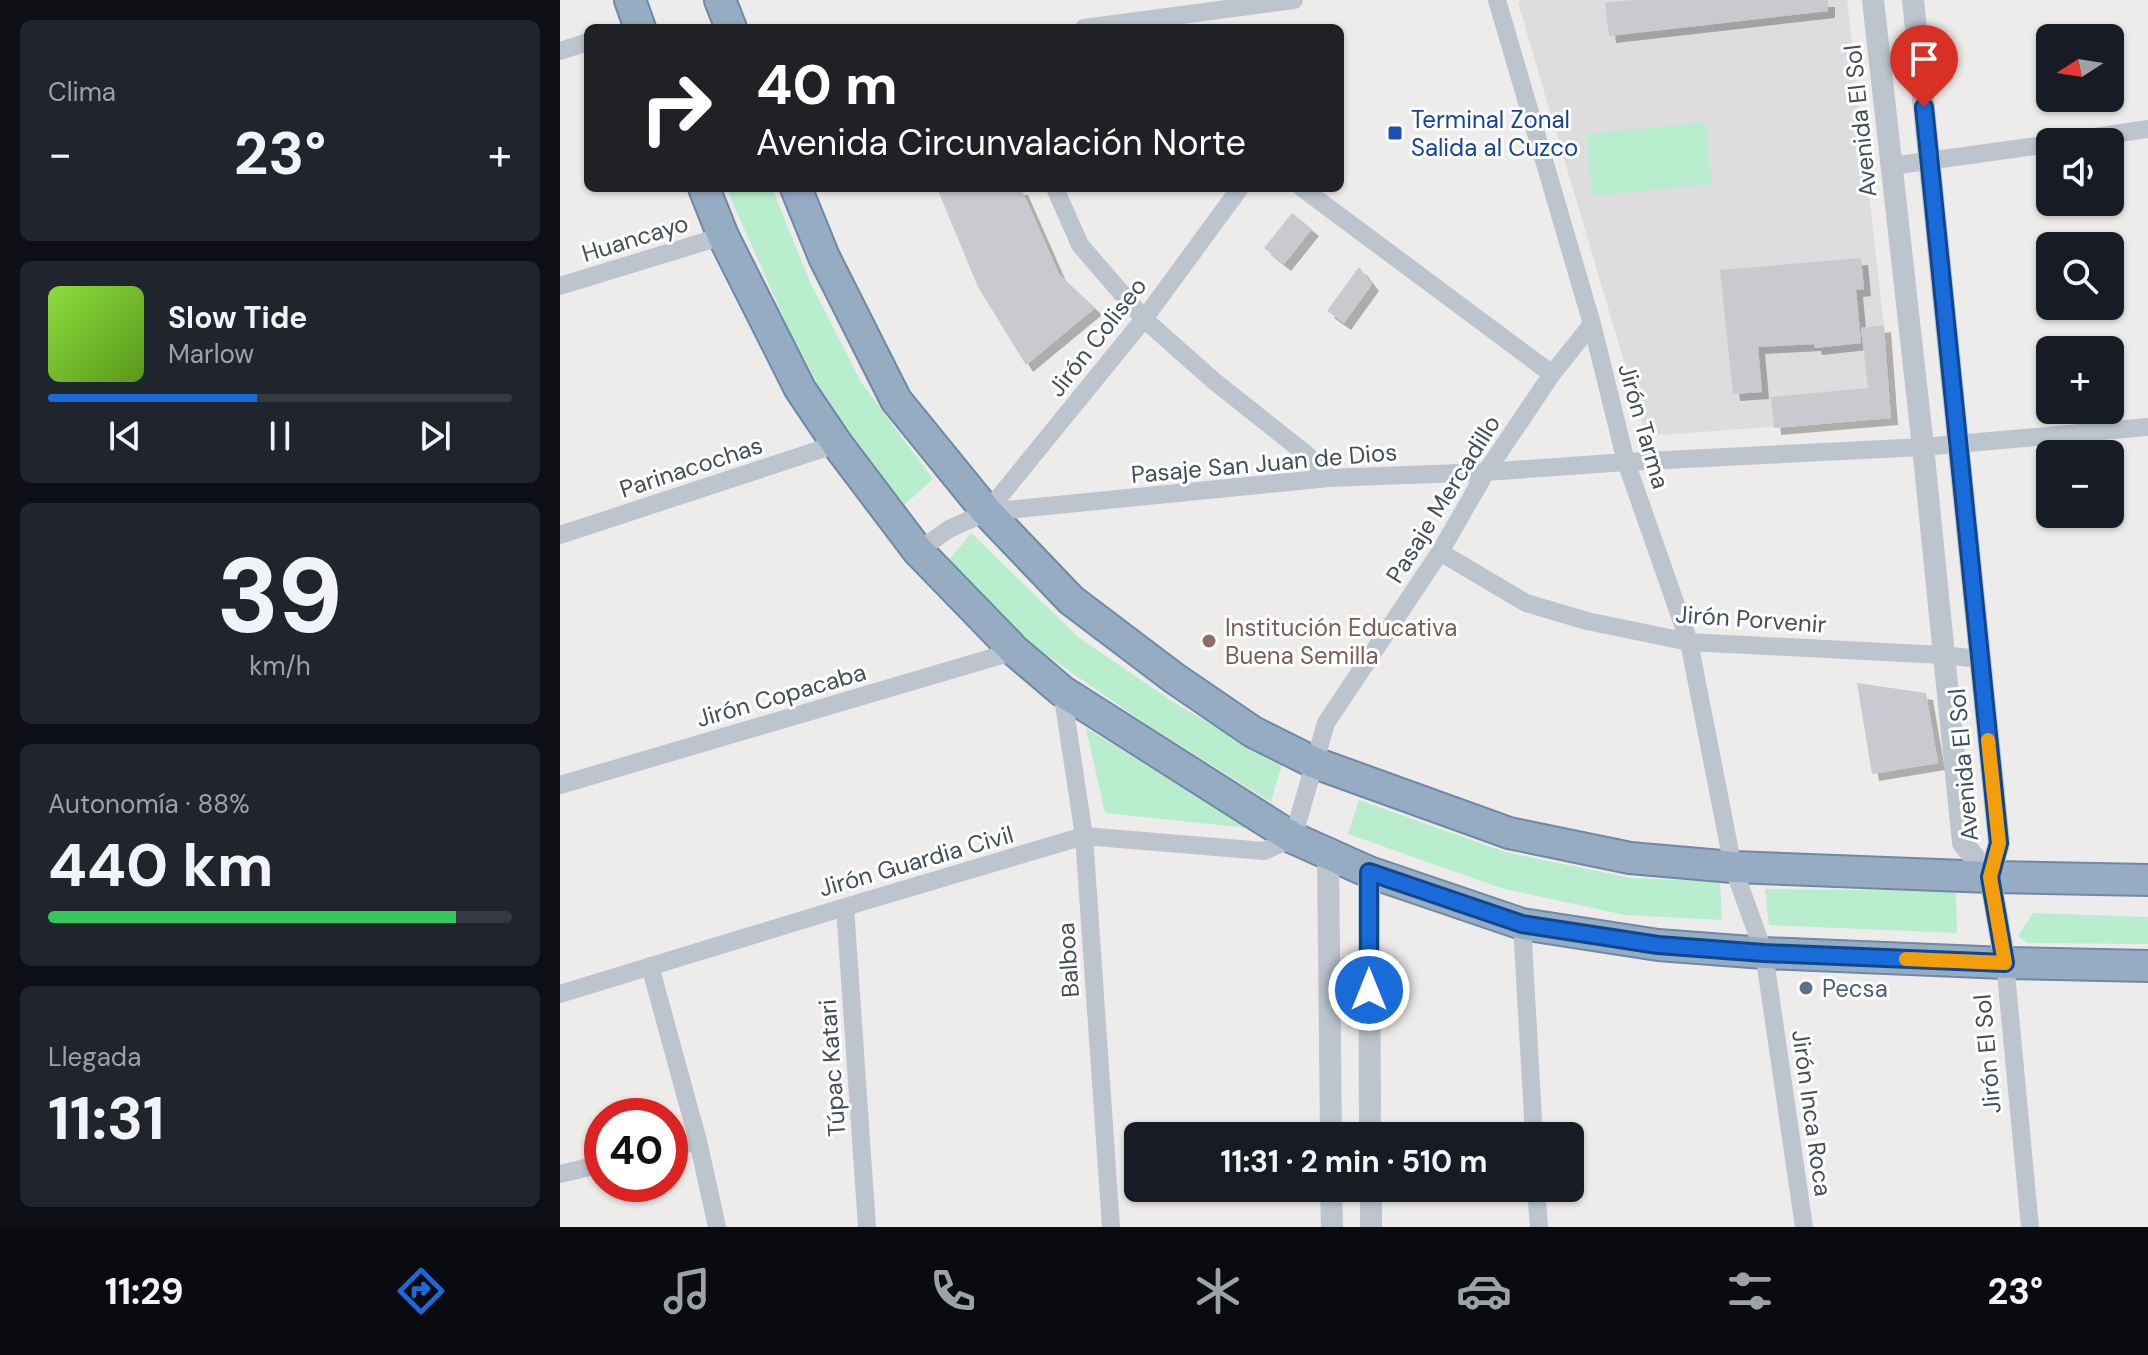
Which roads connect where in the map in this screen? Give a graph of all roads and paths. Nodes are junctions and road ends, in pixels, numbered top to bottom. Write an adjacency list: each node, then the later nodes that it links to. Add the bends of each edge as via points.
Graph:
1 (1294, 0): 5 (street)
2 (1497, 0): 22 (street, Jirón Tarma)
3 (1873, 0): 13 (street, Avenida El Sol)
4 (1913, 0): 12 (street, Avenida El Sol)
5 (1205, 13): 6 (street)
6 (1116, 24)
7 (584, 43): 8 (street)
8 (560, 51)
9 (2148, 129): 10 (street)
10 (2124, 133)
11 (2036, 146): 12 (street)
12 (1930, 161): 13 (street); 26 (street, Avenida El Sol)
13 (1891, 166): 27 (street, Avenida El Sol)
14 (706, 192): 19 (highway)
15 (798, 192): 31 (highway, via 896,400)
16 (1057, 192): 21 (street, via 1080,245)
17 (1237, 192): 21 (street, Jirón Coliseo)
18 (1307, 192): 23 (street)
19 (723, 236): 20 (street, Huancayo); 25 (highway, via 800,389)
20 (560, 286)
21 (1144, 319): 30 (street); 31 (street, Jirón Coliseo)
22 (1592, 324): 23 (street, Pasaje Mercadillo); 28 (street, Jirón Tarma)
23 (1552, 374): 29 (street, Pasaje Mercadillo)
24 (2148, 427): 26 (street, Pasaje San Juan de Dios)
25 (837, 444): 32 (street, Parinacochas); 33 (highway)
26 (1958, 445): 27 (street, Pasaje San Juan de Dios); 38 (street, Avenida El Sol)
27 (1923, 447): 28 (street, Pasaje San Juan de Dios); 37 (street, Avenida El Sol)
28 (1626, 462): 29 (street, Pasaje San Juan de Dios); 35 (street, Jirón Tarma)
29 (1486, 472): 30 (street, Pasaje San Juan de Dios); 34 (street, Pasaje Mercadillo)
30 (1329, 478): 31 (street, Pasaje San Juan de Dios)
31 (987, 512): 33 (street, Pasaje San Juan de Dios); 40 (highway, via 1071,600 1253,732)
32 (560, 535)
33 (918, 551): 36 (highway)
34 (1440, 552): 35 (street, Jirón Porvenir, via 1526,603); 40 (street, Pasaje Mercadillo, via 1326,723)
35 (1689, 642): 37 (street, Jirón Porvenir); 45 (street, Jirón Tarma)
36 (1015, 651): 39 (highway); 41 (street, Jirón Copacaba)
37 (1942, 655): 38 (street, Jirón Porvenir); 47 (street, Avenida El Sol, via 1963,843)
38 (1980, 659): 47 (street, Avenida El Sol, via 1999,843)
39 (1062, 691): 42 (street, Balboa); 43 (highway)
40 (1315, 763): 43 (street, Pasaje Mercadillo); 45 (highway, via 1509,833 1630,858)
41 (560, 785)
42 (1084, 836): 43 (street, Jirón Guardia Civil, via 1264,851); 49 (street, Jirón Guardia Civil); 69 (street, Balboa)
43 (1293, 838): 44 (highway)
44 (1328, 855): 46 (highway); 57 (street)
45 (1733, 867): 47 (highway); 51 (street, Jirón Inca Roca)
46 (1369, 872): 50 (highway); 58 (street)
47 (1990, 877): 48 (highway); 52 (street, Jirón El Sol)
48 (2148, 880)
49 (845, 907): 53 (street, Jirón Guardia Civil); 68 (street, Túpac Katari)
50 (1522, 924): 51 (highway, via 1658,945); 59 (street)
51 (1764, 953): 52 (highway); 73 (street, Jirón Inca Roca)
52 (2005, 963): 54 (highway); 74 (street, Jirón El Sol)
53 (650, 966): 55 (street, Jirón Guardia Civil); 60 (street)
54 (2148, 966)
55 (560, 994): 56 (street)
56 (560, 1001)
57 (1331, 1122)
58 (1370, 1122)
59 (1533, 1122)
60 (698, 1141): 61 (street); 67 (street)
61 (688, 1144)
62 (584, 1168): 63 (street)
63 (560, 1174)
64 (1331, 1202): 70 (street)
65 (1371, 1202): 71 (street)
66 (1537, 1202): 72 (street)
67 (717, 1227)
68 (867, 1227)
69 (1111, 1227)
70 (1332, 1227)
71 (1371, 1227)
72 (1539, 1227)
73 (1804, 1227)
74 (2030, 1227)

